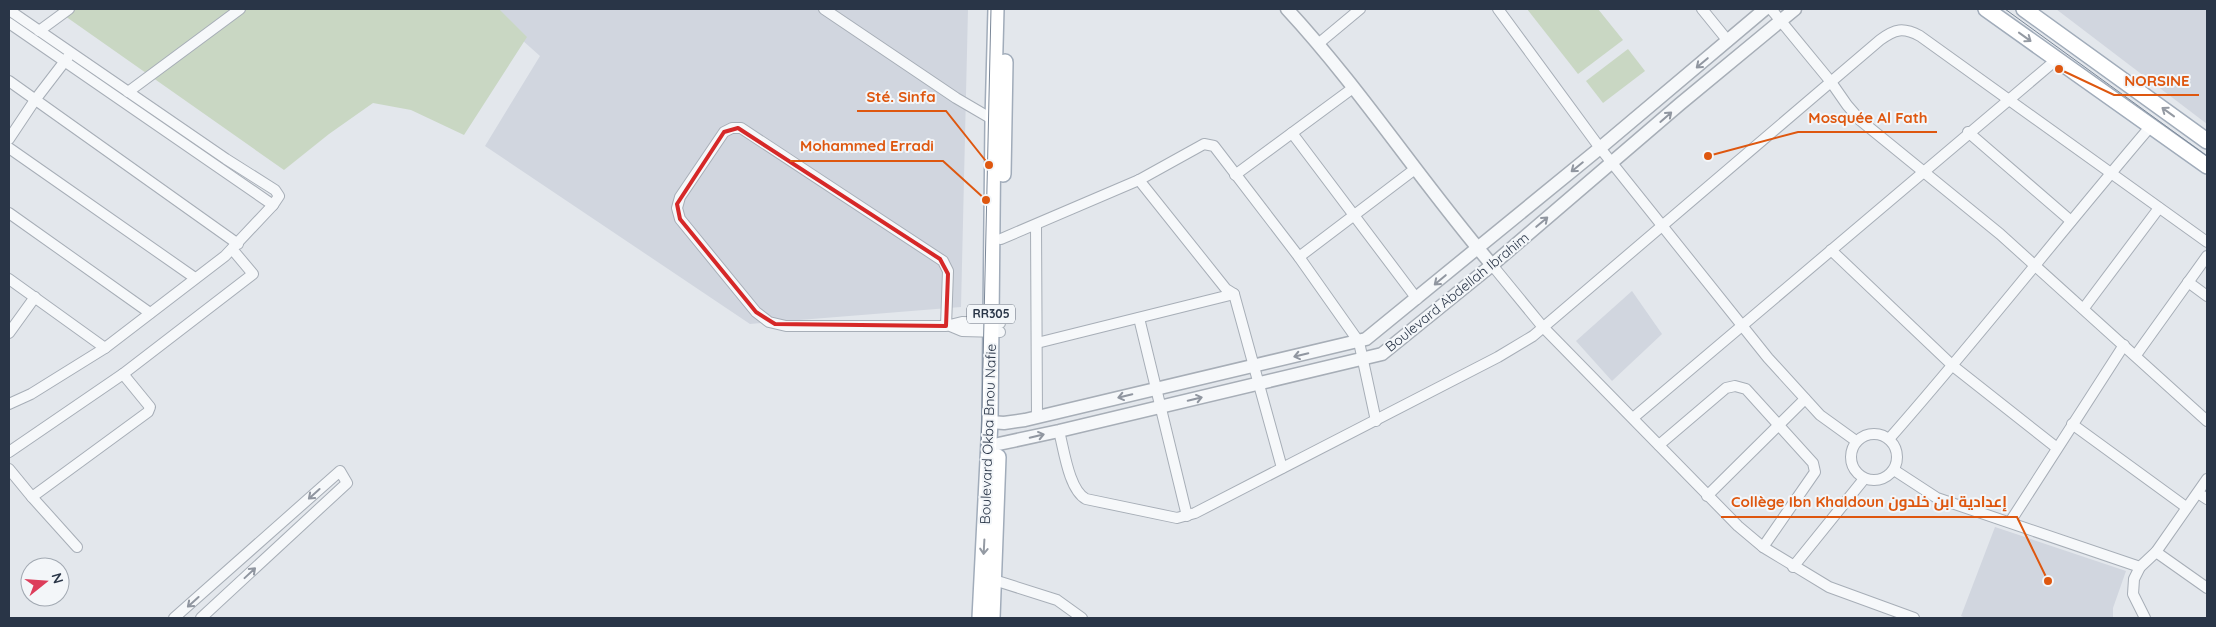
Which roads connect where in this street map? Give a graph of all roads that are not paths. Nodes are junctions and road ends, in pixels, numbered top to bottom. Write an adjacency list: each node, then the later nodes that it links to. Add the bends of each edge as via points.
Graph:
1 (69, 9): 18 (street)
2 (240, 9): 26 (street)
3 (824, 9): 29 (street)
4 (996, 9): 29 (main road, Boulevard Okba Bnou Nafie / RR305)
5 (1006, 9): 29 (main road, Boulevard Okba Bnou Nafie / RR305)
6 (1287, 9): 20 (street)
7 (1360, 9): 20 (street)
8 (1498, 9): 36 (street)
9 (1702, 9): 19 (street)
10 (1765, 9): 19 (street, Boulevard Abdellah Ibrahim)
11 (1771, 9): 16 (street)
12 (1795, 9): 16 (street, Boulevard Abdellah Ibrahim)
13 (1986, 9): 22 (main road, one-way to 22)
14 (2024, 9): 34 (main road, one-way to 14)
15 (9, 10): 18 (street)
16 (1781, 21): 24 (street); 37 (street, Boulevard Abdellah Ibrahim, one-way to 16)
17 (9, 23): 21 (street)
18 (39, 31): 21 (street)
19 (1728, 41): 36 (street, Boulevard Abdellah Ibrahim, one-way to 36)
20 (1318, 44): 25 (street)
21 (68, 58): 26 (street); 28 (street); 44 (street)
22 (2056, 60): 27 (street); 30 (main road)
23 (9, 81): 28 (street)
24 (1831, 82): 27 (street, via 1889,33 1902,29 1920,36); 40 (street, via 1860,120); 50 (street)
25 (1353, 88): 32 (street); 39 (street)
26 (128, 92): 44 (street, via 275,190 279,196)
27 (2008, 99): 31 (street); 41 (street)
28 (35, 100): 33 (street); 53 (street)
29 (998, 123): 51 (main road, Boulevard Okba Bnou Nafie / RR305); 73 (main road, Boulevard Okba Bnou Nafie / RR305)
30 (2150, 126): 38 (main road); 41 (street)
31 (1968, 132): 40 (street); 48 (street)
32 (1292, 133): 42 (street); 47 (street)
33 (9, 139)
34 (2207, 141)
35 (9, 148): 60 (street)
36 (1600, 148): 37 (street); 54 (street, Boulevard Abdellah Ibrahim, one-way to 54)
37 (1613, 163): 50 (street); 58 (street, Boulevard Abdellah Ibrahim, one-way to 37)
38 (2207, 166)
39 (1414, 169): 47 (street); 54 (street)
40 (1923, 170): 55 (street); 59 (street)
41 (2110, 172): 45 (street); 48 (street)
42 (1236, 175): 43 (street, via 1214,146 1204,144); 57 (street)
43 (1139, 180): 49 (street); 63 (street, via 1226,289)
44 (273, 205): 53 (street)
45 (2159, 208): 52 (street); 67 (street)
46 (9, 213): 68 (street)
47 (1354, 216): 57 (street); 66 (street)
48 (2071, 221): 59 (street)
49 (1036, 225): 51 (street); 76 (street)
50 (1662, 226): 71 (street); 72 (street)
51 (1001, 239): 73 (main road, Boulevard Okba Bnou Nafie / RR305)
52 (2207, 242)
53 (235, 247): 60 (street); 83 (street, via 253,274)
54 (1478, 248): 58 (street); 66 (street, Boulevard Abdellah Ibrahim, one-way to 66)
55 (1831, 250): 72 (street); 82 (street)
56 (2207, 256): 62 (street)
57 (1299, 257): 75 (street)
58 (1492, 265): 71 (street); 80 (street, Boulevard Abdellah Ibrahim, via 1382,354)
59 (2036, 266): 67 (street); 82 (street)
60 (195, 278): 68 (street)
61 (9, 279): 65 (street)
62 (2188, 282): 64 (street); 79 (street)
63 (1234, 294): 69 (street); 81 (street)
64 (2207, 296)
65 (35, 297): 74 (street); 78 (street)
66 (1417, 299): 75 (street, Boulevard Abdellah Ibrahim)
67 (2084, 308): 77 (street)
68 (150, 313): 78 (street)
69 (1139, 318): 76 (street); 85 (street)
70 (948, 326): 70 (street, via 948,271 943,261 740,128 724,132 680,197 677,208 680,219 756,312 769,322 786,326); 73 (street, via 962,322)
71 (1542, 326): 91 (street); 92 (street, via 1533,336 1498,357)
72 (1742, 326): 86 (street); 91 (street)
73 (995, 327): 93 (main road, Boulevard Okba Bnou Nafie / RR305)
74 (9, 333)
75 (1359, 342): 80 (street); 81 (street, Boulevard Abdellah Ibrahim, one-way to 81)
76 (1036, 343): 90 (street)
77 (2124, 345): 79 (street); 94 (street)
78 (105, 348): 87 (street)
79 (2136, 355): 89 (street)
80 (1364, 360): 84 (street, Boulevard Abdellah Ibrahim); 92 (street)
81 (1253, 366): 84 (street); 85 (street, Boulevard Abdellah Ibrahim)
82 (1953, 366): 97 (street); 101 (street)
83 (123, 374): 102 (street); 109 (street, via 150,407 148,412)
84 (1259, 384): 88 (street, Boulevard Abdellah Ibrahim, one-way to 84); 103 (street)
85 (1156, 389): 88 (street); 90 (street, Boulevard Abdellah Ibrahim, one-way to 90)
86 (1805, 399): 95 (street); 98 (street, via 1820,415)
87 (9, 404)
88 (1160, 407): 96 (street, Boulevard Abdellah Ibrahim); 113 (street)
89 (2205, 415)
90 (1037, 417): 93 (street, Boulevard Abdellah Ibrahim)
91 (1633, 418): 100 (street)
92 (1376, 421): 103 (street)
93 (994, 423): 99 (main road, Boulevard Okba Bnou Nafie / RR305)
94 (2072, 424): 101 (street); 112 (street)
95 (1778, 426): 100 (street, via 1746,389 1735,386 1726,388); 110 (street); 116 (street, via 1813,463 1815,472)
96 (1059, 431): 99 (street, Boulevard Abdellah Ibrahim, one-way to 96); 113 (street, via 1073,484 1086,499 1177,518)
97 (1888, 439): 98 (street, via 1881,434 1872,434); 105 (street, via 1897,453)
98 (1856, 441): 106 (street, via 1850,462)
99 (994, 445): 120 (main road, Boulevard Okba Bnou Nafie / RR305); 124 (main road, Boulevard Okba Bnou Nafie / RR305, one-way to 124)
100 (1659, 445): 110 (street)
101 (2056, 448): 114 (street)
102 (9, 452)
103 (1282, 468): 113 (street)
104 (9, 469): 109 (street)
105 (1894, 470): 106 (street, via 1886,478); 114 (street, via 1937,498)
106 (1864, 479): 118 (street)
107 (2207, 479): 108 (street)
108 (2198, 493): 111 (street); 112 (street)
109 (32, 496): 115 (street)
110 (1707, 496): 116 (street)
111 (2207, 499)
112 (2186, 507): 117 (street)
113 (1187, 516)
114 (2010, 522): 119 (street)
115 (77, 547)
116 (1763, 547): 118 (street)
117 (2156, 552): 119 (street); 121 (street)
118 (1793, 567): 127 (street, via 1829,587)
119 (2140, 567): 128 (street, via 2134,579 2133,594)
120 (994, 580): 125 (main road, Boulevard Okba Bnou Nafie / RR305); 126 (street, via 1057,600)
121 (2207, 588)
122 (174, 618): 123 (street, one-way to 122, via 348,483 340,471)
123 (201, 618)
124 (980, 618)
125 (992, 618)
126 (1082, 618)
127 (1914, 618)
128 (2145, 618)

